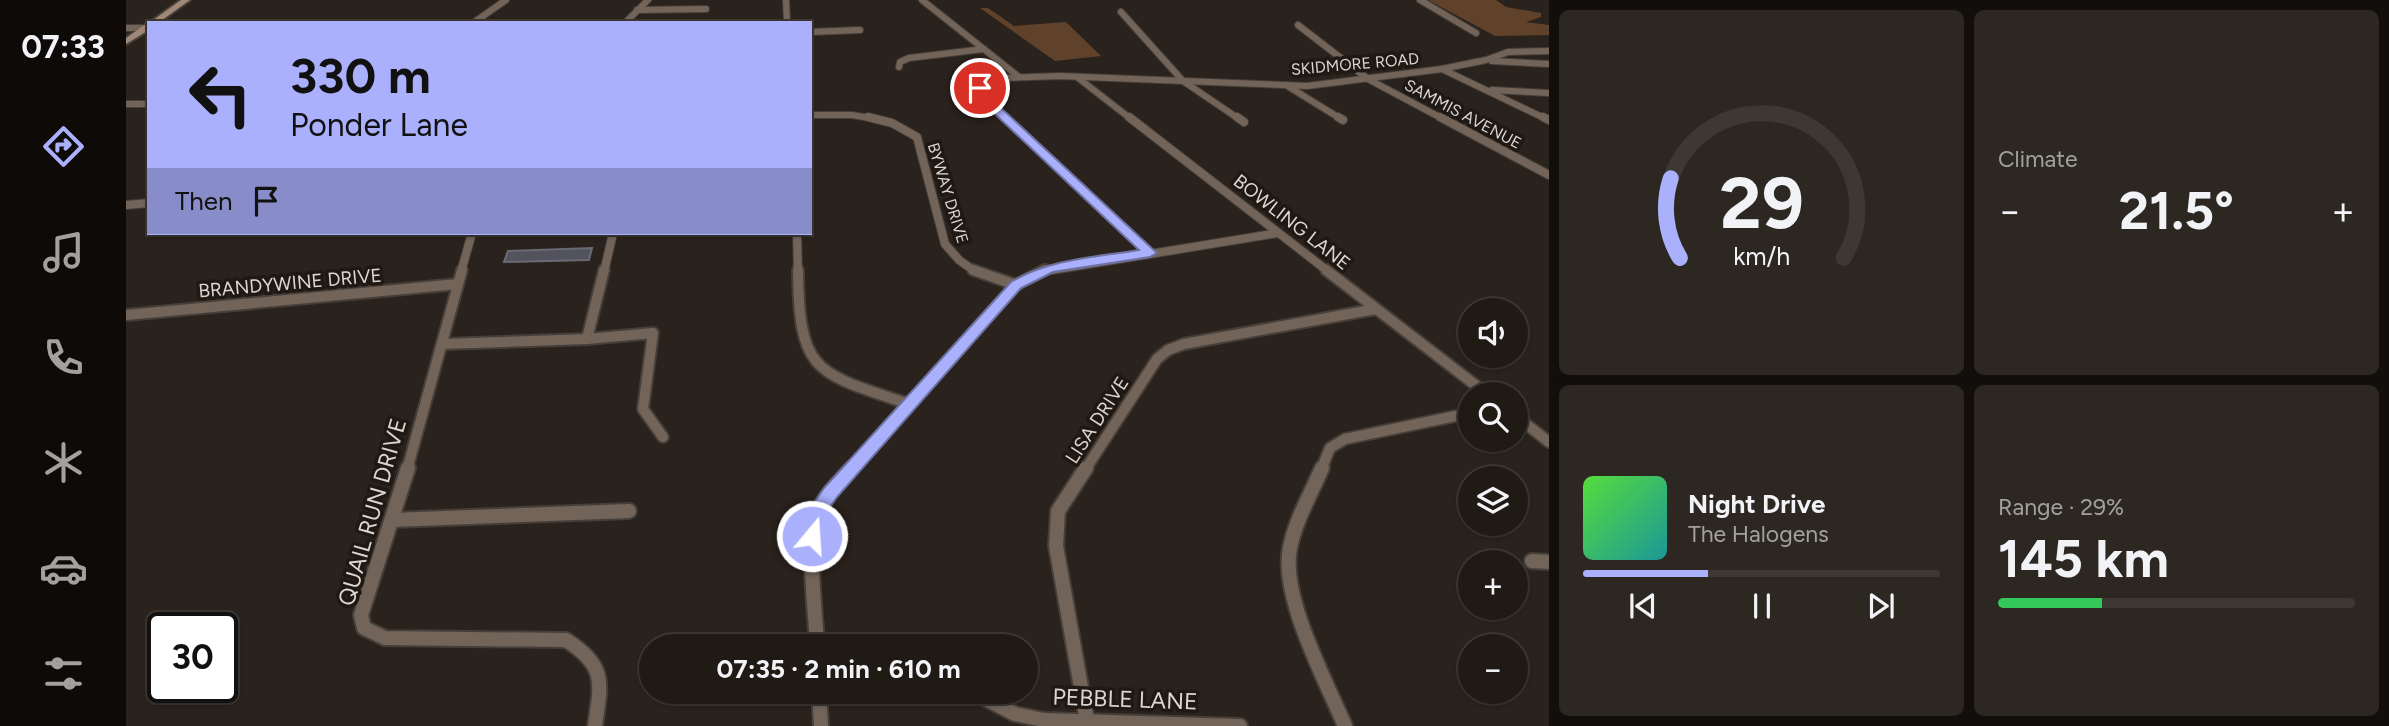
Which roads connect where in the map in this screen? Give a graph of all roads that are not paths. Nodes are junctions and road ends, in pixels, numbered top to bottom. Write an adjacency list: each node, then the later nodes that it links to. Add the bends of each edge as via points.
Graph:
1 (186, 0): 10 (street)
2 (506, 0): 11 (street)
3 (648, 0): 8 (street)
4 (786, 0): 13 (street)
5 (922, 0): 22 (street)
6 (1420, 0): 20 (street)
7 (706, 9): 8 (street)
8 (637, 10): 12 (street)
9 (1121, 12): 31 (street)
10 (155, 21)
11 (475, 21)
12 (627, 21)
13 (787, 21)
14 (147, 25): 17 (street)
15 (1298, 25): 30 (street, SAMMIS AVENUE)
16 (147, 26): 21 (street)
17 (126, 28)
18 (860, 30): 19 (street)
19 (812, 32)
20 (1476, 33)
21 (126, 42)
22 (984, 49): 26 (street, via 909,58); 28 (street)
23 (1549, 51): 24 (street, SKIDMORE ROAD, via 1508,52)
24 (1486, 60): 25 (street); 27 (street, SKIDMORE ROAD)
25 (1549, 64)
26 (899, 66)
27 (1442, 69): 30 (street, SKIDMORE ROAD); 33 (street)
28 (1019, 77): 29 (street, SKIDMORE ROAD); 48 (street, SKIDMORE ROAD, via 984,83 981,95)
29 (1077, 77): 31 (street, SKIDMORE ROAD); 44 (street, BOWLING LANE)
30 (1368, 79): 32 (street, SKIDMORE ROAD); 41 (street, SAMMIS AVENUE)
31 (1183, 81): 32 (street, SKIDMORE ROAD); 40 (street)
32 (1286, 85): 38 (street)
33 (1485, 89): 34 (street); 39 (street)
34 (1549, 93)
35 (126, 104): 36 (street)
36 (147, 104)
37 (812, 115): 50 (street, BYWAY DRIVE, via 866,115 917,137 951,253 974,272)
38 (1343, 120)
39 (1549, 120)
40 (1244, 122)
41 (1549, 175)
42 (147, 203): 43 (street)
43 (126, 205)
44 (1278, 233): 48 (street); 51 (street, BOWLING LANE)
45 (471, 235): 49 (street, QUAIL RUN DRIVE)
46 (613, 235): 53 (street)
47 (797, 235): 56 (street, via 802,343 812,360 830,373)
48 (1150, 253): 50 (street, via 1050,268)
49 (458, 284): 52 (street, BRANDYWINE DRIVE); 54 (street, QUAIL RUN DRIVE)
50 (1016, 285): 56 (street)
51 (1376, 309): 55 (street, BOWLING LANE); 68 (street, LISA DRIVE, via 1184,344 1157,359 1058,511 1056,546)
52 (126, 315)
53 (587, 339): 54 (street); 59 (street, via 653,333 643,409)
54 (442, 344): 62 (street, QUAIL RUN DRIVE)
55 (1471, 382)
56 (909, 404): 65 (street, via 830,492 817,513 812,536)
57 (1458, 415): 72 (street, via 1345,439 1330,449 1289,550 1293,597)
58 (1528, 425): 60 (street)
59 (663, 437)
60 (1549, 442)
61 (629, 511): 62 (street)
62 (391, 520): 69 (street, QUAIL RUN DRIVE, via 361,615 364,628 401,640 566,640 589,653 601,678)
63 (1532, 561): 64 (street)
64 (1549, 562)
65 (816, 634)
66 (820, 704): 70 (street)
67 (996, 704): 68 (street, PEBBLE LANE, via 1044,720)
68 (1087, 721): 71 (street, PEBBLE LANE)
69 (596, 726)
70 (821, 726)
71 (1240, 726)
72 (1345, 726)

